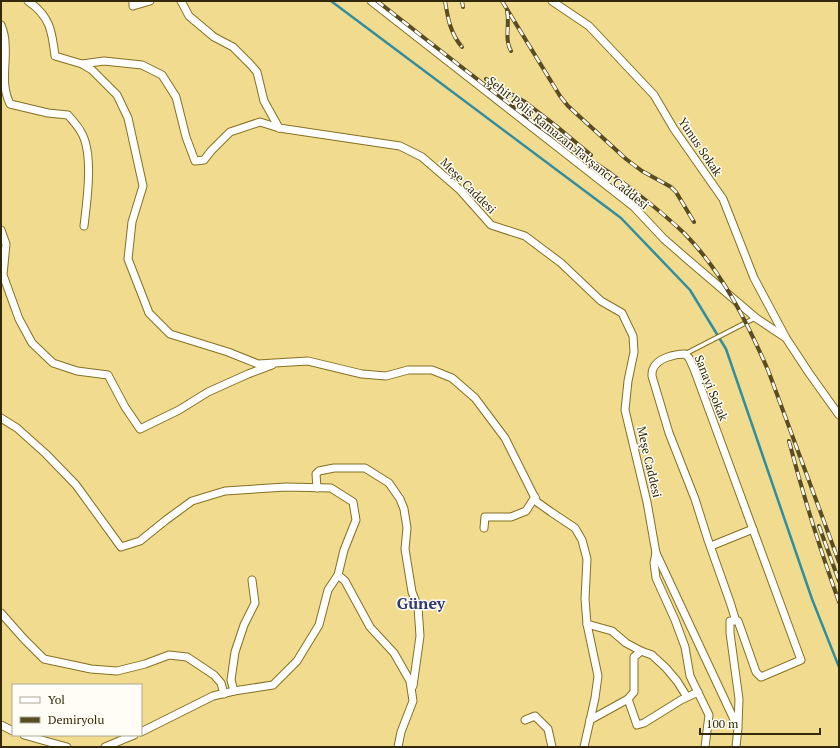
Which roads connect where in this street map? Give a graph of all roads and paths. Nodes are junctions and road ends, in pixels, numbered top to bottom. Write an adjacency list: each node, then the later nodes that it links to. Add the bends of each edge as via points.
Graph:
1 (28, 1): 9 (street, Meşe Caddesi, via 39,8 51,29 56,56)
2 (132, 1): 3 (street, via 133,6)
3 (150, 1)
4 (181, 1): 10 (street, via 189,16 214,37 233,47 257,72 264,102)
5 (371, 1): 13 (street, Şehit Polis Ramazan Tavşancı Caddesi, via 634,207 664,239)
6 (552, 1): 14 (street, Yunus Sokak, via 589,26 654,95 723,199 754,278)
7 (1, 25): 8 (street)
8 (3, 45): 11 (street, via 5,96 10,104 68,115 82,132 88,152 89,186)
9 (82, 64): 10 (street, Meşe Caddesi, via 104,61 142,65 162,75 176,97 195,161 204,160 230,132 260,122); 16 (street, via 92,70 117,95 128,118 143,186 132,222 128,259 150,313 170,334 258,364)
10 (279, 128): 24 (street, Meşe Caddesi, via 400,146 422,157 459,189 492,225 524,236 561,262 601,301 622,313 633,336 634,352 625,410)
11 (84, 226)
12 (1, 230): 16 (street, via 6,244 3,275 19,319 32,343 53,363 77,371 108,375 124,407 140,429 208,392)
13 (756, 318): 14 (street, Şehit Polis Ramazan Tavşancı Caddesi); 15 (lane)
14 (786, 338): 17 (street, Şehit Polis Ramazan Tavşancı Caddesi)
15 (685, 354): 22 (street, Sanayi Sokak, via 694,369); 23 (street, Sanayi Sokak, via 676,354 657,364 652,376 669,433)
16 (280, 363): 20 (street, via 308,361 362,374 386,376 408,370 432,370 452,378 475,398 505,438)
17 (839, 414)
18 (1, 418): 19 (street, via 29,438 76,485 121,547 140,541 192,501 225,491 286,487)
19 (317, 488): 25 (street, via 331,488 352,502 356,520 344,550); 32 (street, via 316,474 319,470 365,468 388,483 400,499 407,528 405,549 412,592 418,607 420,636)
20 (535, 497): 21 (street, via 526,510 511,517 485,517); 29 (street, via 537,502 575,528 582,540 587,559)
21 (484, 528)
22 (753, 529): 23 (street); 28 (street, Sanayi Sokak, via 801,660 761,677 756,672 738,621)
23 (710, 546): 28 (street, Sanayi Sokak)
24 (656, 553): 33 (street, via 656,578 685,647 690,676); 40 (street, Meşe Caddesi)
25 (338, 575): 31 (street, via 328,590 319,625 297,661 274,685); 32 (street, via 345,581 370,627 394,653 410,681)
26 (252, 580): 31 (street, via 255,603 235,652 231,680)
27 (1, 613): 34 (street, via 44,659 91,669 116,671 169,655 187,657 214,675 221,683)
28 (734, 621): 40 (street, Sanayi Sokak, via 730,621 730,633 739,699)
29 (587, 624): 30 (street, via 612,631); 38 (street, via 598,676)
30 (640, 652): 35 (street, via 652,655 666,668); 36 (street, via 634,657 634,692)
31 (234, 691): 34 (street)
32 (412, 692): 47 (street, via 413,700)
33 (698, 692): 35 (street); 50 (street, via 709,715)
34 (224, 694): 42 (street, via 213,696)
35 (687, 697): 36 (street, via 637,725)
36 (628, 699): 38 (street)
37 (525, 720): 48 (street, via 535,716 548,729)
38 (590, 720): 49 (street)
39 (1, 725): 41 (street)
40 (738, 728): 51 (street)
41 (12, 730)
42 (142, 732)
43 (28, 736): 45 (street)
44 (132, 736): 46 (street)
45 (67, 747)
46 (105, 747)
47 (398, 747)
48 (552, 747)
49 (584, 747)
50 (705, 747)
51 (736, 747)

